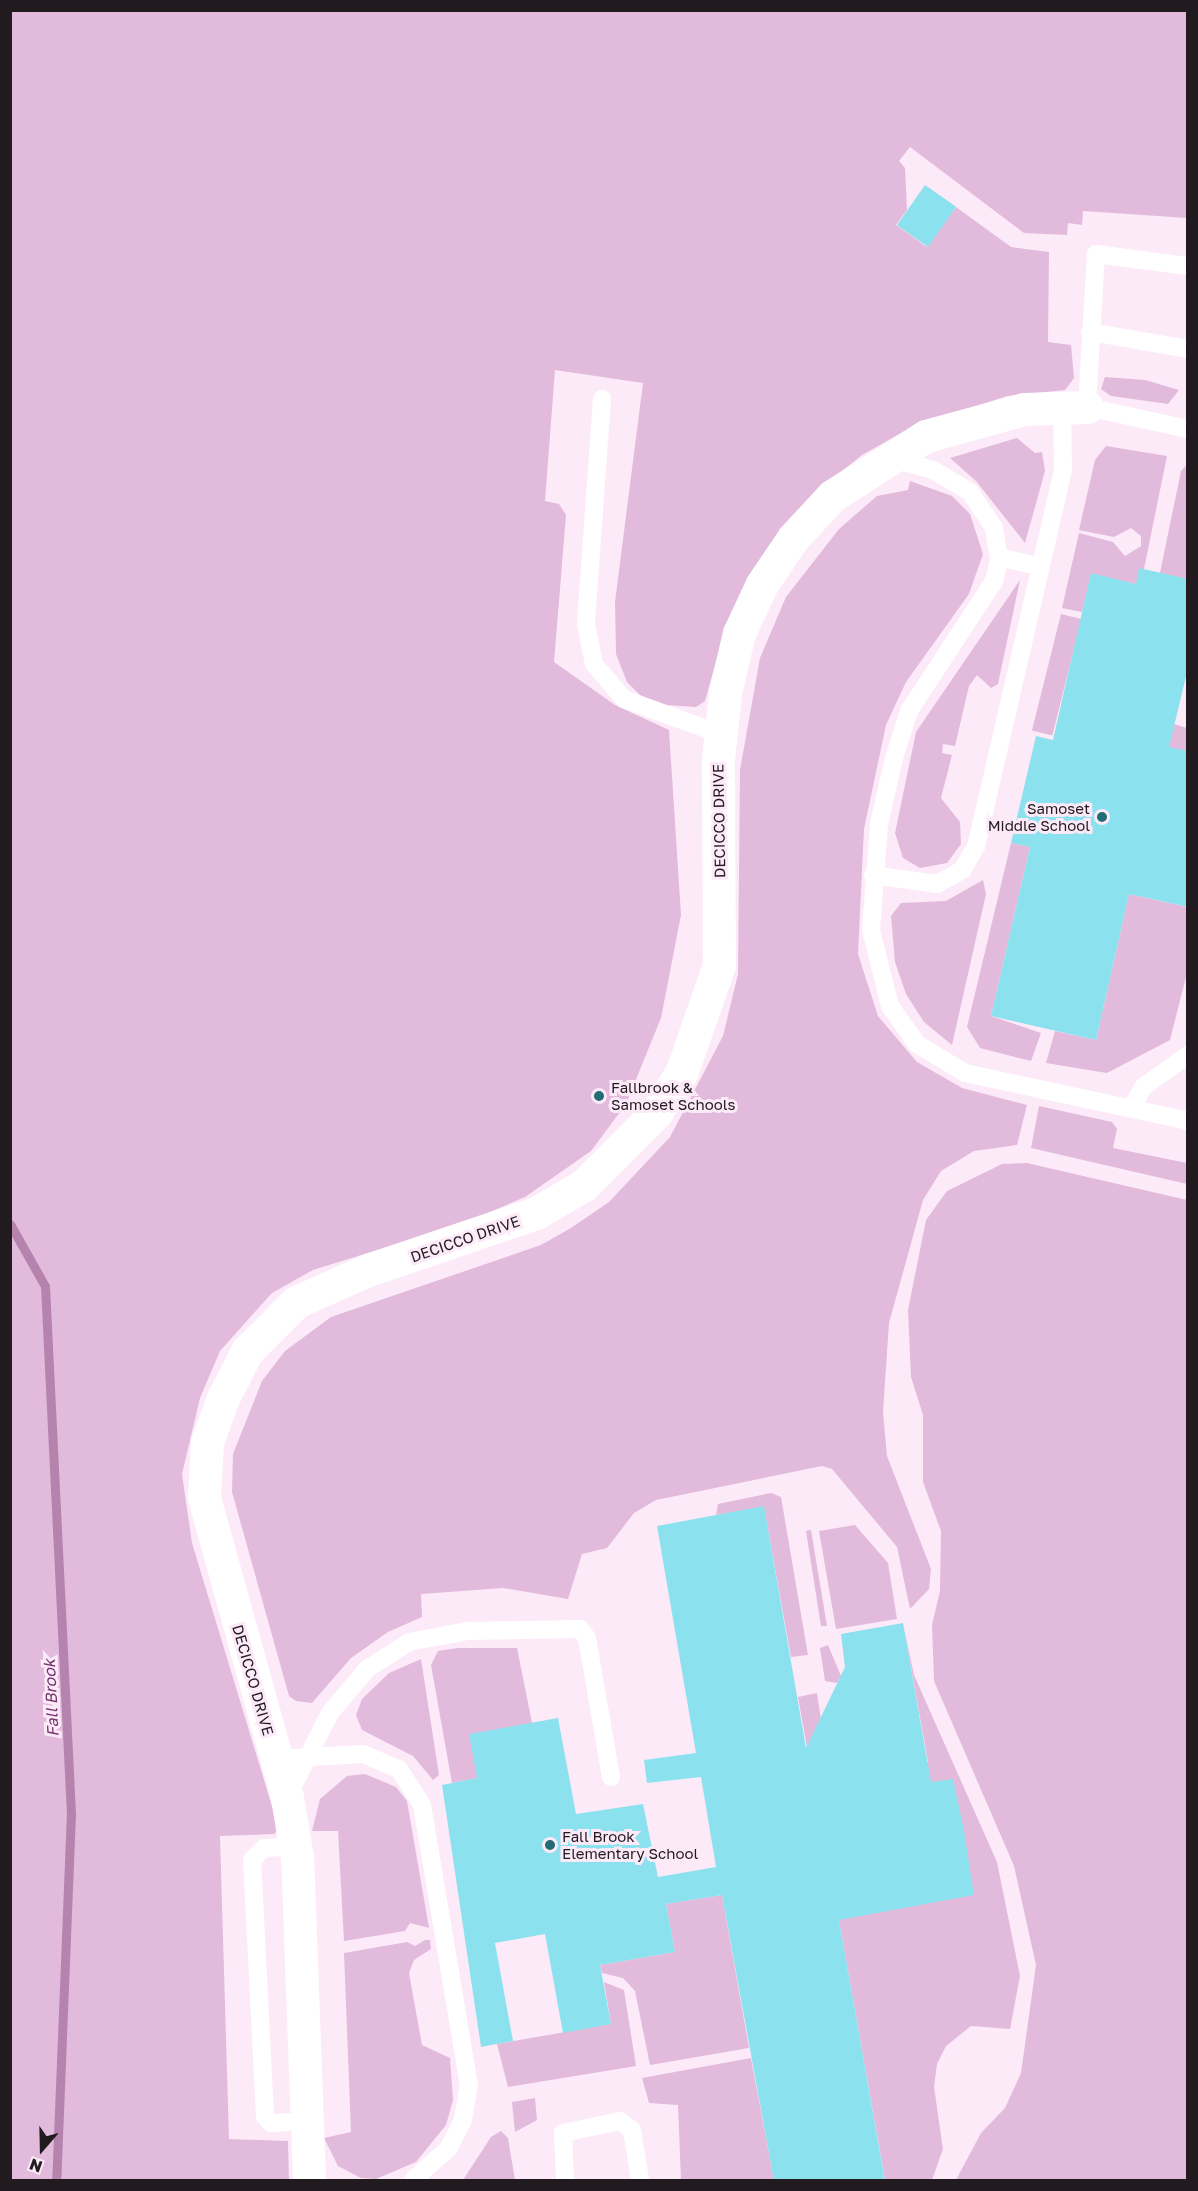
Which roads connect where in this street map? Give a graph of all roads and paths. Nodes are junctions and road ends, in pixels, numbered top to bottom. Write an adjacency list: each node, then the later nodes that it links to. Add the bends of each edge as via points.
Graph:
1 (1188, 266): 2 (lane, via 1096,254)
2 (1090, 332): 3 (lane); 5 (lane)
3 (1188, 349)
4 (602, 399): 10 (lane, via 586,623 594,664 624,699)
5 (1074, 407): 6 (lane); 7 (street, DECICCO DRIVE, via 981,420 926,436); 9 (lane)
6 (1188, 429)
7 (887, 457): 8 (lane, via 933,470 970,492 994,528); 10 (street, DECICCO DRIVE, via 832,496 793,538 762,584 739,633)
8 (999, 557): 9 (lane); 11 (lane, via 994,581 909,711 879,824)
9 (1041, 567): 11 (lane, via 970,861 937,884)
10 (720, 734): 16 (street, DECICCO DRIVE, via 719,965 682,1071 656,1113 584,1185 536,1214 358,1274 296,1302 247,1351 222,1398 207,1442 204,1497)
11 (873, 875): 13 (lane, via 871,930 880,982 917,1044 965,1073)
12 (1188, 1055): 13 (lane, via 1143,1087)
13 (1131, 1109): 14 (lane)
14 (1188, 1121)
15 (311, 1753): 16 (lane); 17 (lane, via 346,1691 377,1660 409,1642 448,1633 569,1626 587,1638); 18 (lane); 22 (lane, via 363,1754 381,1760 412,1784 422,1805 470,2085 453,2141)
16 (276, 1759): 18 (street, DECICCO DRIVE)
17 (611, 1777)
18 (287, 1797): 19 (street, DECICCO DRIVE)
19 (295, 1846): 20 (street, DECICCO DRIVE); 20 (lane, via 264,1848 252,1860 265,2117 271,2123)
20 (310, 2121): 21 (street, DECICCO DRIVE)
21 (309, 2181)
22 (413, 2181)
23 (565, 2181): 24 (lane, via 563,2133 620,2121 632,2130)
24 (640, 2181)

